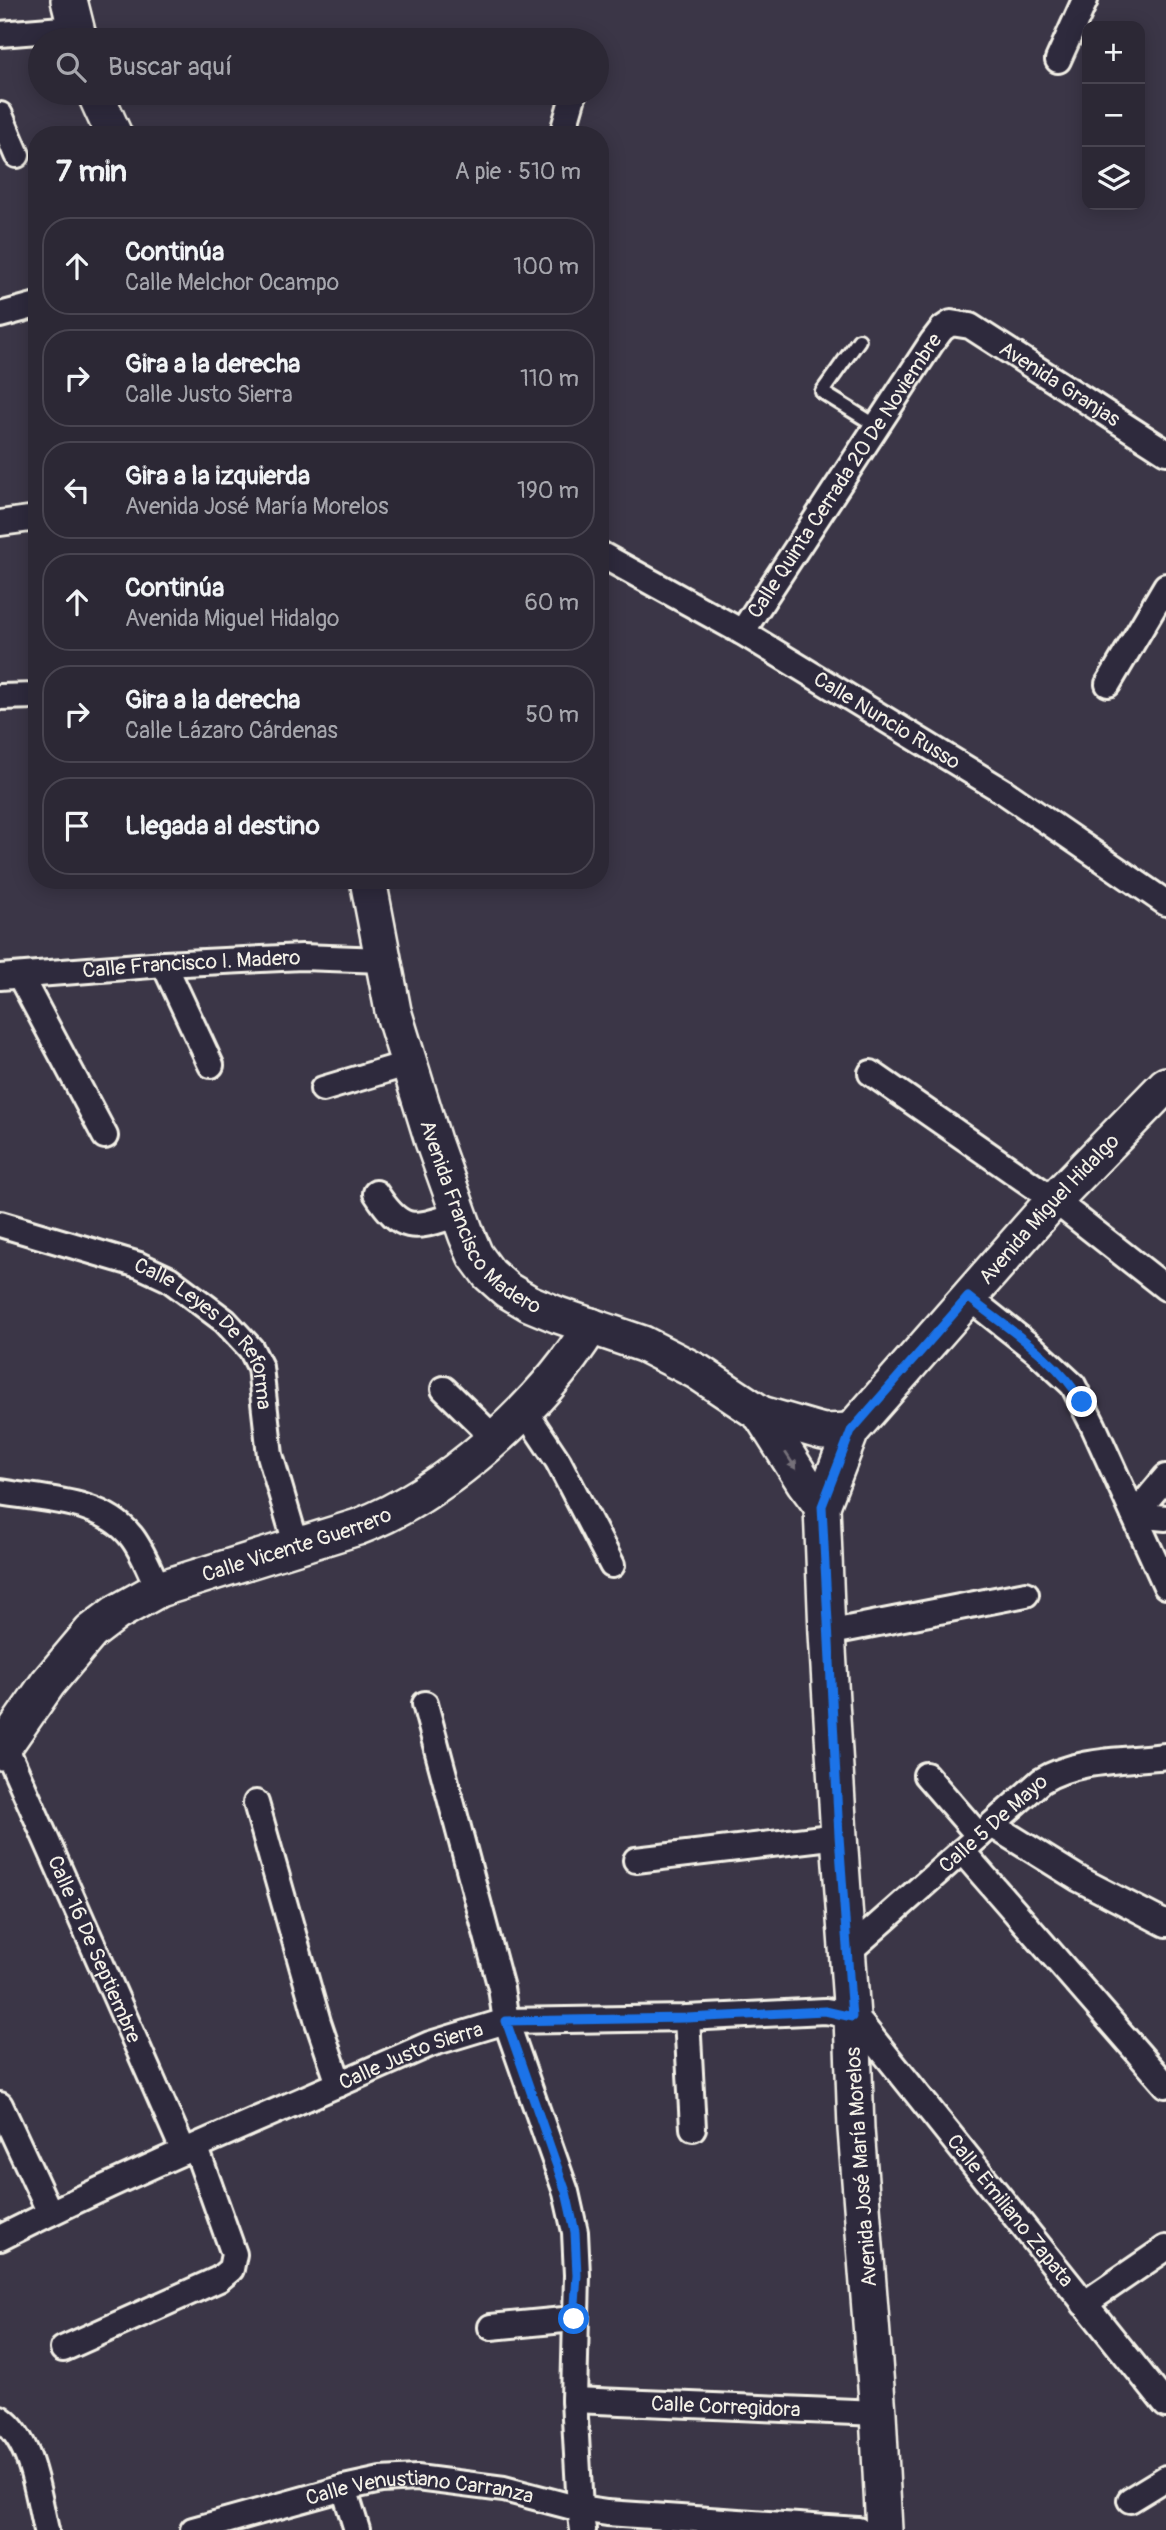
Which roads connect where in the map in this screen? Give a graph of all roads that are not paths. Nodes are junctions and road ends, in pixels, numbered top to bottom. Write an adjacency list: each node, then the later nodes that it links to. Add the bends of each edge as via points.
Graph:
1 (1085, 0): 6 (street)
2 (74, 23): 3 (street)
3 (40, 28)
4 (28, 30): 5 (street)
5 (0, 34)
6 (1058, 60)
7 (101, 105): 10 (street)
8 (571, 105): 11 (street)
9 (0, 115): 12 (street)
10 (110, 126)
11 (565, 126)
12 (17, 155)
13 (28, 307): 14 (street)
14 (0, 315)
15 (951, 323): 17 (street, Calle Quinta Cerrada 20 De Noviembre, via 932,342); 18 (street, Avenida Granjas, via 971,326)
16 (859, 340): 17 (lane, via 822,392)
17 (877, 426): 23 (street, Calle Quinta Cerrada 20 De Noviembre)
18 (1166, 452)
19 (28, 519): 20 (street)
20 (0, 523)
21 (609, 559): 23 (street, Calle Nuncio Russo)
22 (1166, 586): 24 (street)
23 (742, 632): 28 (street, Calle Nuncio Russo, via 1003,791)
24 (1108, 684)
25 (28, 696): 26 (street)
26 (0, 697)
27 (370, 889): 29 (street, Avenida Francisco Madero)
28 (1166, 903)
29 (383, 960): 30 (street, Calle Francisco I. Madero, via 302,957); 32 (street, Avenida Francisco Madero)
30 (164, 964): 31 (street, Calle Francisco I. Madero); 33 (street)
31 (10, 976): 37 (street)
32 (410, 1063): 36 (street); 40 (street, Avenida Francisco Madero)
33 (211, 1065)
34 (871, 1073): 39 (street)
35 (1166, 1085): 39 (street, Avenida Miguel Hidalgo)
36 (323, 1089)
37 (104, 1136)
38 (376, 1193): 40 (street, via 389,1213 404,1223 421,1226)
39 (1054, 1200): 42 (street); 43 (street, Avenida Miguel Hidalgo)
40 (459, 1214): 44 (street, Avenida Francisco Madero, via 475,1255 497,1283 529,1303)
41 (0, 1224): 55 (street, Calle Leyes De Reforma, via 139,1265 169,1279 225,1321 251,1349 260,1367 270,1455)
42 (1166, 1288)
43 (968, 1297): 48 (street, Avenida Miguel Hidalgo); 53 (street, via 1073,1385)
44 (591, 1326): 46 (street, Calle Vicente Guerrero); 47 (street, Avenida Francisco Madero, via 643,1344)
45 (444, 1389): 49 (street)
46 (524, 1410): 49 (street, Calle Vicente Guerrero); 56 (street, via 558,1461)
47 (761, 1414): 48 (street, Avenida Francisco Madero, via 823,1432); 52 (street, Avenida Francisco Madero, one-way to 52)
48 (851, 1431): 52 (street, Avenida José María Morelos)
49 (494, 1438): 55 (street, Calle Vicente Guerrero, via 437,1485 385,1517)
50 (1166, 1477): 53 (street)
51 (0, 1492): 58 (street, via 88,1507 114,1519 133,1539)
52 (822, 1506): 60 (street, Avenida José María Morelos)
53 (1134, 1515): 54 (street); 57 (street)
54 (1166, 1518)
55 (297, 1547): 58 (street, Calle Vicente Guerrero)
56 (611, 1565)
57 (1166, 1586)
58 (159, 1589): 62 (street, Calle Vicente Guerrero, via 92,1632 48,1683)
59 (1026, 1594): 60 (street)
60 (827, 1633): 66 (street, Avenida José María Morelos)
61 (425, 1704): 73 (street)
62 (2, 1749): 78 (street, Calle 16 De Septiembre)
63 (1166, 1756): 67 (street, Calle 5 De Mayo, via 1052,1774)
64 (926, 1775): 67 (street)
65 (256, 1803): 74 (street)
66 (839, 1836): 68 (street); 70 (street, Avenida José María Morelos)
67 (978, 1837): 69 (street, via 1079,1879); 70 (street, Calle 5 De Mayo); 75 (street)
68 (636, 1860)
69 (1166, 1924)
70 (848, 1951): 71 (street, Avenida José María Morelos)
71 (852, 2017): 72 (street, Calle Justo Sierra, via 825,2011); 82 (street, Calle Emiliano Zapata); 88 (street, Avenida José María Morelos)
72 (687, 2018): 73 (street, Calle Justo Sierra); 77 (street)
73 (506, 2021): 74 (street, Calle Justo Sierra, via 430,2044); 83 (street, via 566,2192 575,2232)
74 (339, 2084): 78 (street, Calle Justo Sierra)
75 (1166, 2085)
76 (0, 2105): 79 (street)
77 (693, 2128)
78 (190, 2150): 79 (street, Calle Justo Sierra); 85 (street, Calle 16 De Septiembre, via 234,2254 231,2269 219,2279)
79 (50, 2213): 80 (street, Calle Justo Sierra)
80 (0, 2238)
81 (1166, 2248): 82 (street)
82 (1084, 2304): 86 (street, Calle Emiliano Zapata)
83 (574, 2319): 84 (street); 87 (street)
84 (491, 2326)
85 (63, 2349)
86 (1164, 2399)
87 (574, 2400): 88 (street, Calle Corregidora); 93 (street)
88 (878, 2413): 98 (street, Avenida José María Morelos)
89 (0, 2418): 94 (street, via 22,2441)
90 (1166, 2478): 92 (street)
91 (344, 2488): 93 (street, Calle Venustiano Carranza, via 417,2478 504,2489); 95 (street, Calle Venustiano Carranza); 96 (street)
92 (1130, 2500)
93 (581, 2520): 97 (street, Calle Venustiano Carranza)
94 (46, 2530)
95 (193, 2530)
96 (357, 2530)
97 (858, 2530)
98 (884, 2530)

